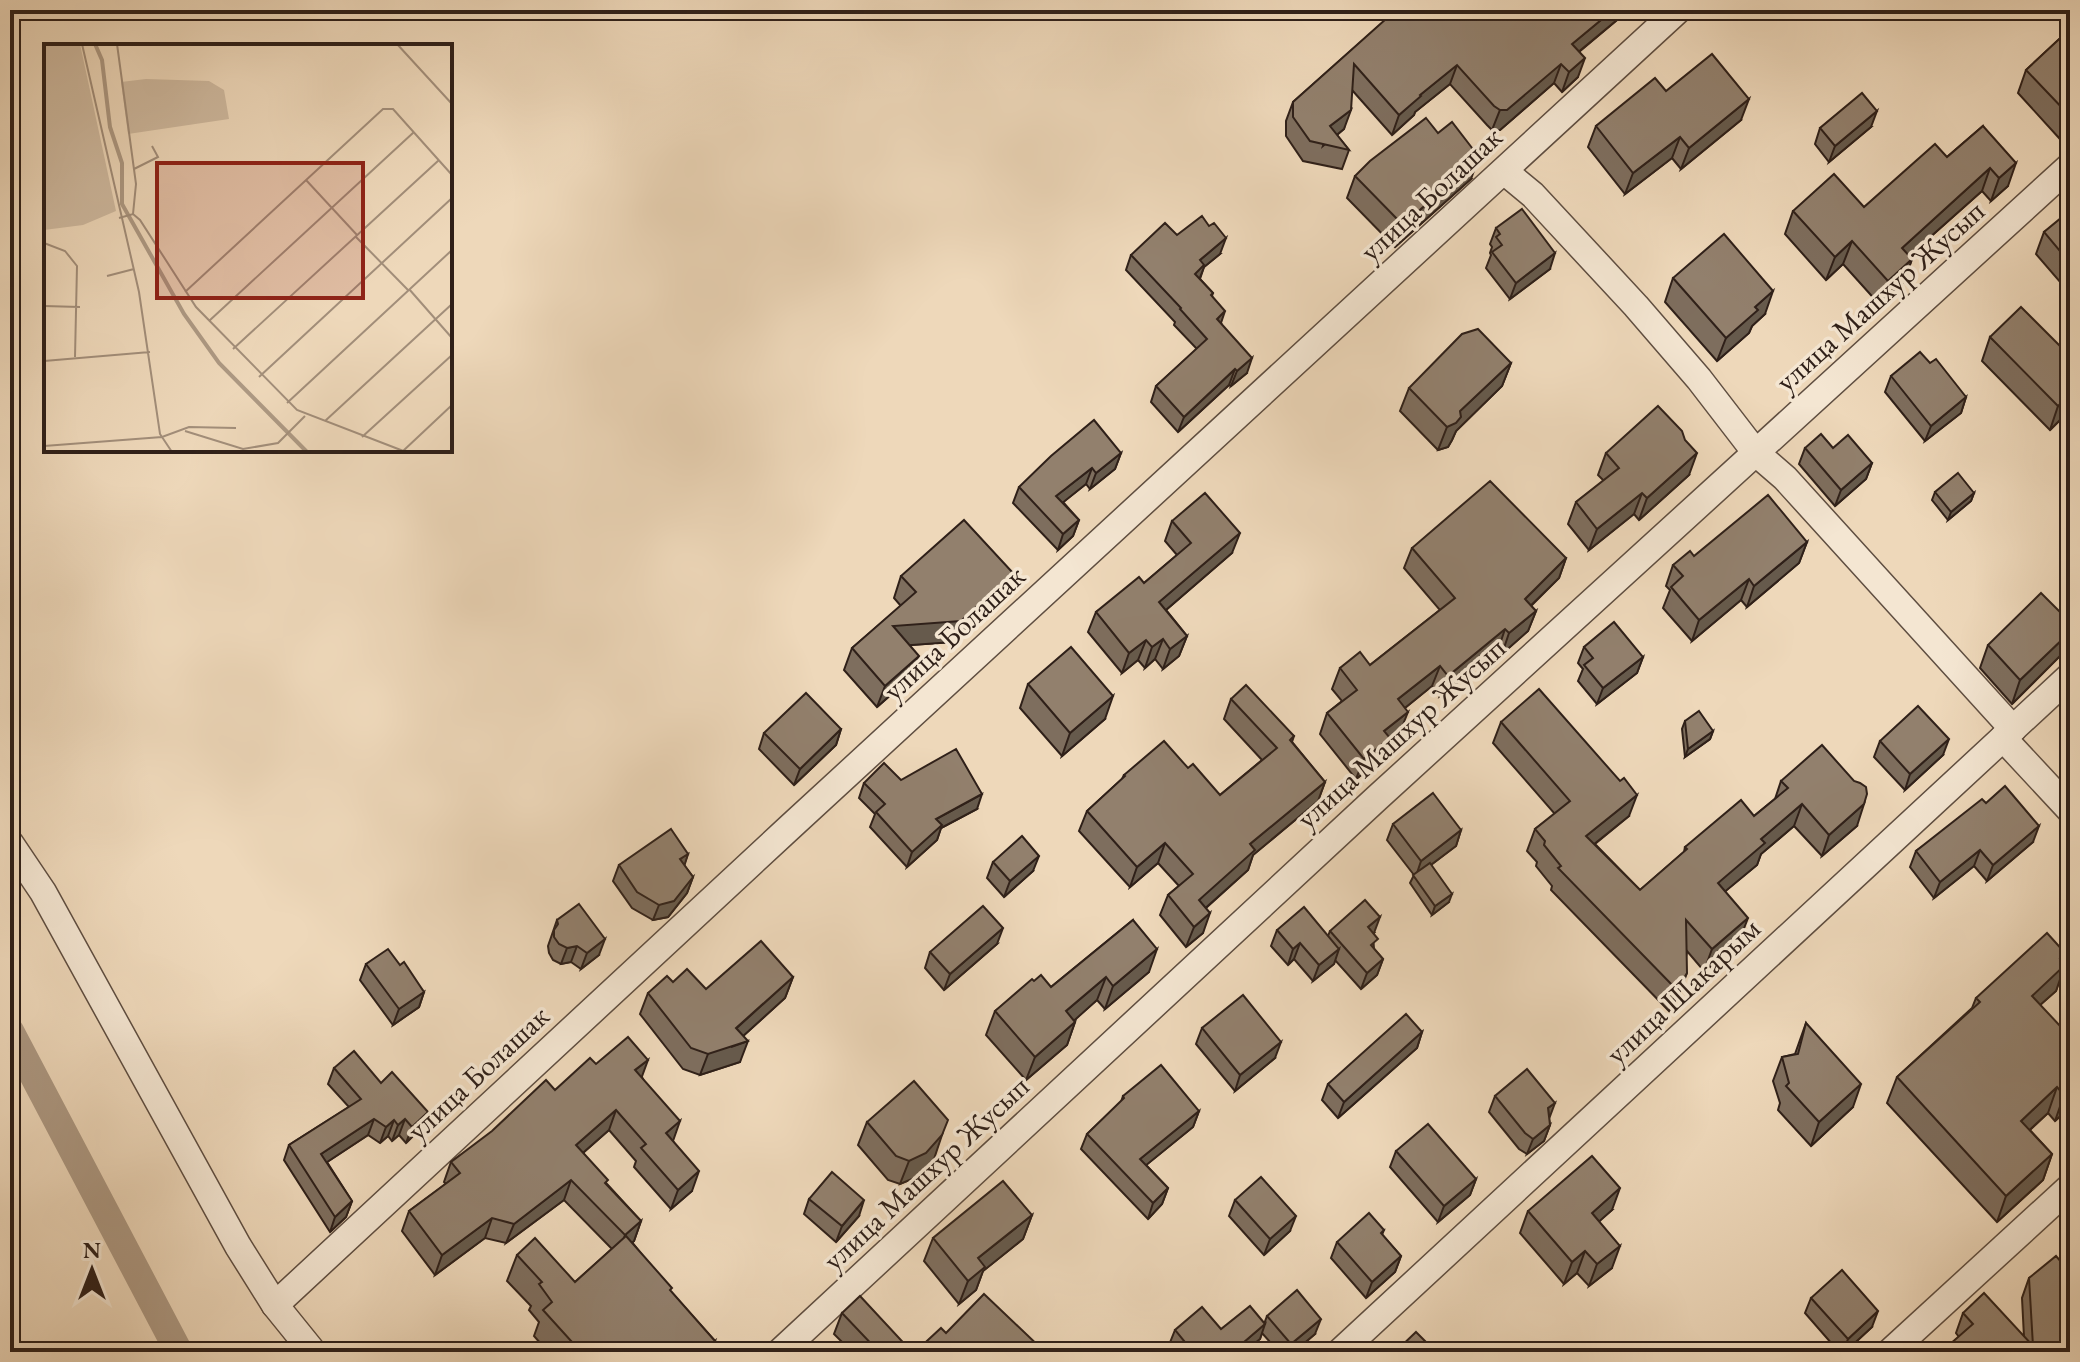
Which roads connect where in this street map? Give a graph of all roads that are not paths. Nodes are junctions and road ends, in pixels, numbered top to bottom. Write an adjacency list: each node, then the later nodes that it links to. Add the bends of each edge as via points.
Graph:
1 (1678, 10): 3 (street, улица Болашак)
2 (2070, 166): 4 (street, улица Машхур Жусып)
3 (1504, 171): 4 (street, via 1636,306); 10 (street, улица Болашак)
4 (1756, 453): 6 (street, via 1785,478); 12 (street, улица Машхур Жусып)
5 (2070, 676): 6 (street, улица Шакарым)
6 (2008, 734): 7 (street); 13 (street, улица Шакарым)
7 (2070, 810)
8 (10, 843): 10 (street, via 43,892)
9 (2070, 1187): 14 (street)
10 (275, 1305): 11 (street)
11 (313, 1352)
12 (780, 1352)
13 (1340, 1352)
14 (1890, 1352)

